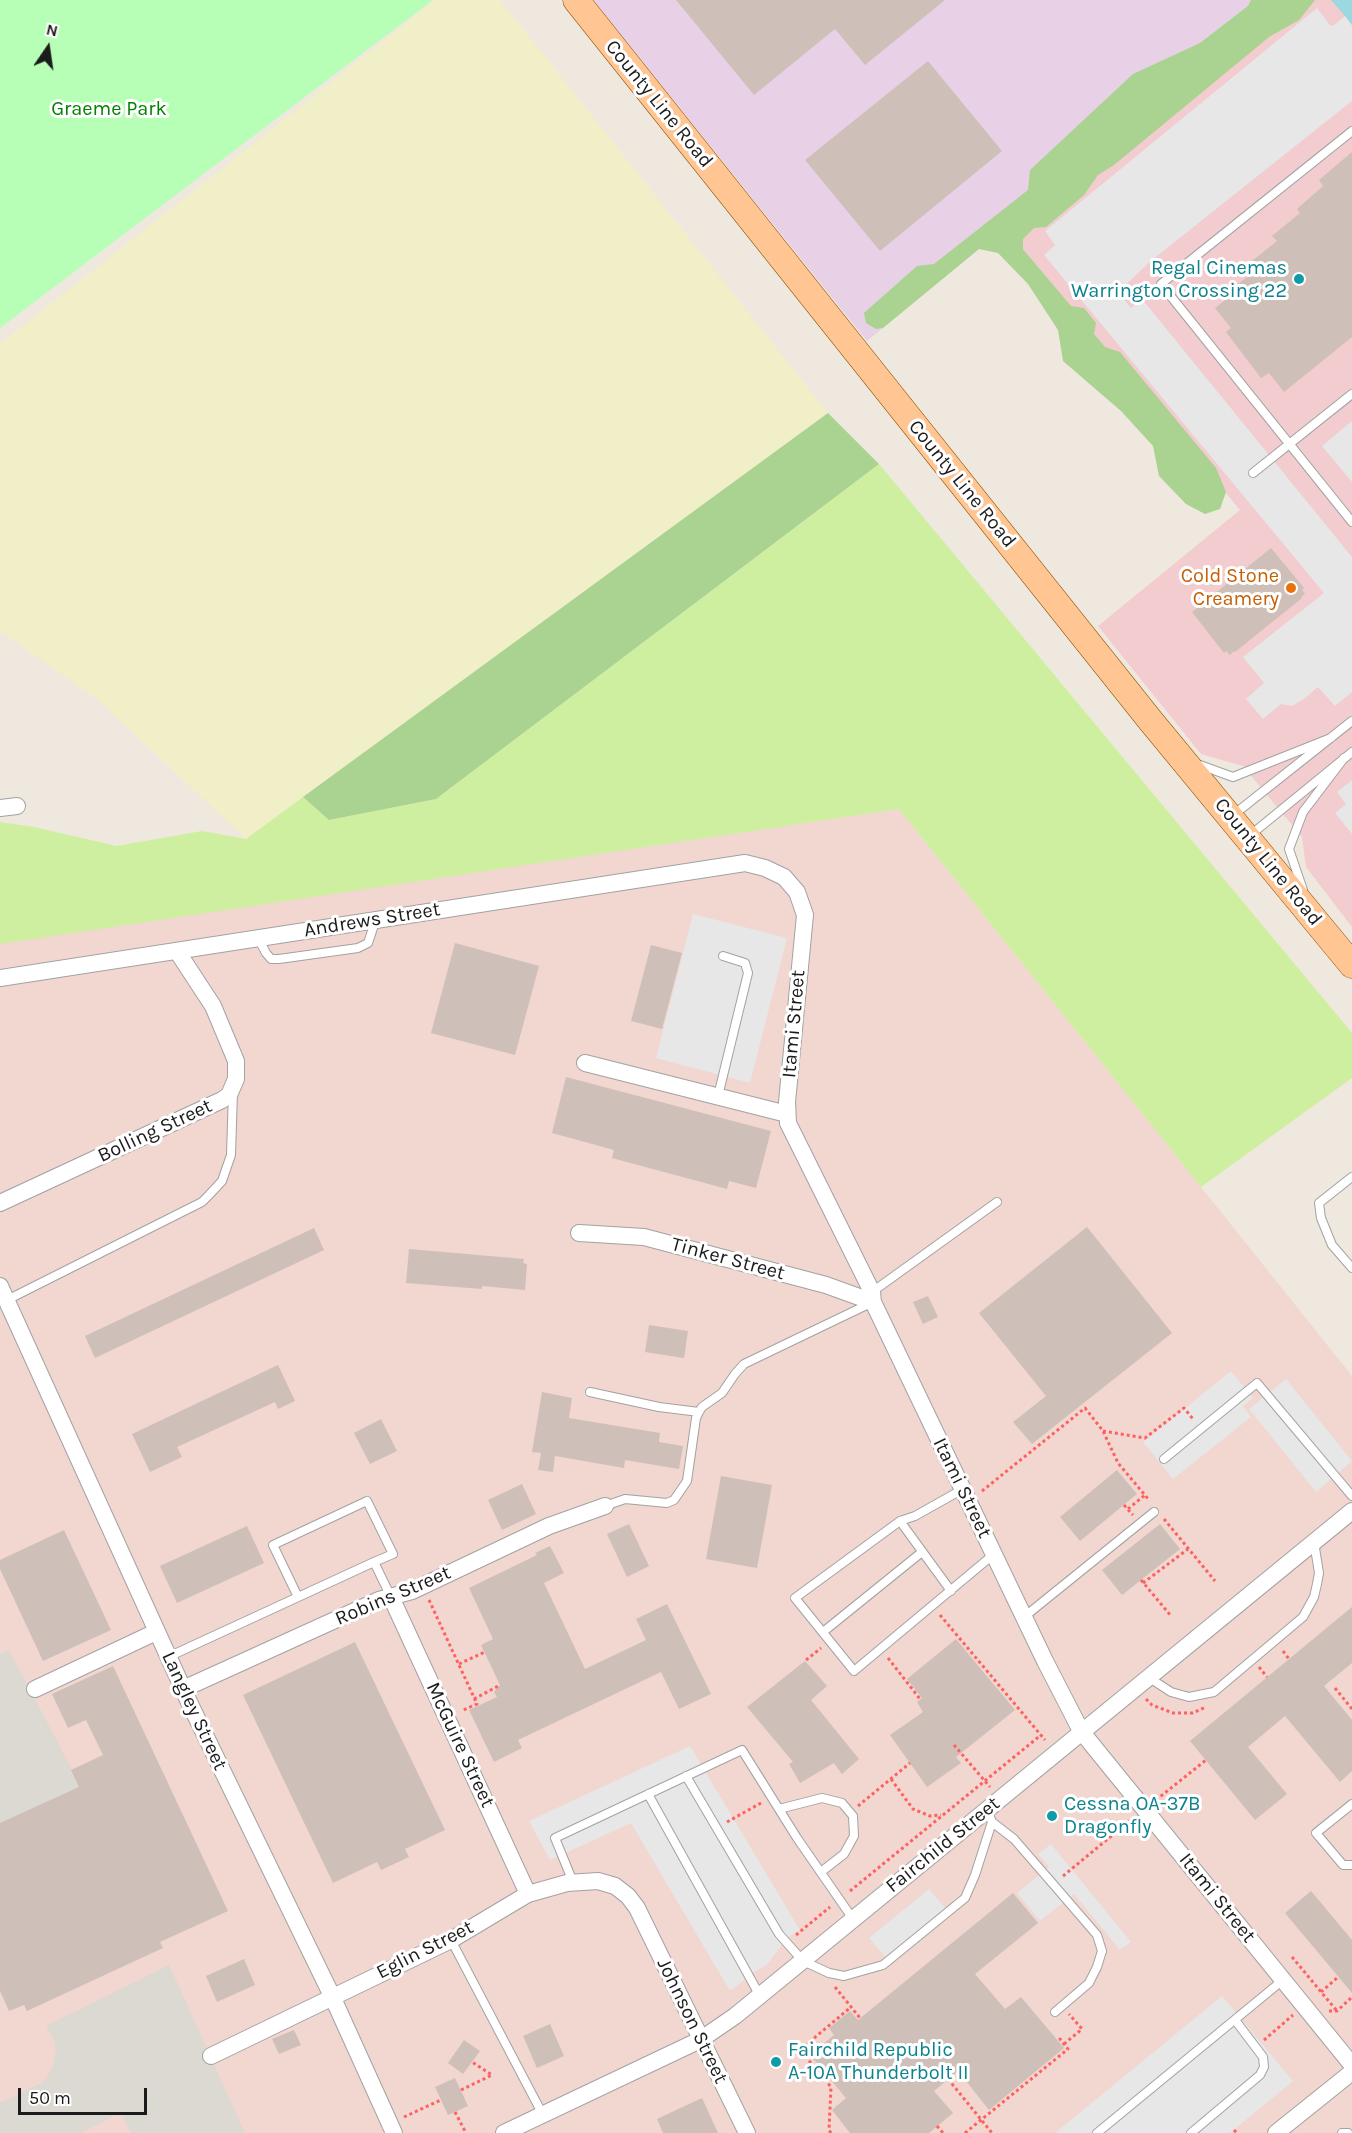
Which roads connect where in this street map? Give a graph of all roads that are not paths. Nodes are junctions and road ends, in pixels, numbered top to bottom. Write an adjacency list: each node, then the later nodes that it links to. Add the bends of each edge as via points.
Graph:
1 (576, 0): 7 (main road, County Line Road)
2 (1352, 131): 4 (lane, via 1161,285)
3 (1352, 394): 4 (lane)
4 (1289, 444): 5 (lane); 6 (lane)
5 (1253, 473)
6 (1352, 522)
7 (1150, 720): 9 (lane, via 1196,764 1233,777); 14 (main road, County Line Road)
8 (1352, 721): 9 (lane)
9 (1331, 738): 14 (lane)
10 (1352, 752): 11 (lane)
11 (1344, 758): 15 (lane); 18 (lane, via 1303,812 1289,849)
12 (17, 806): 13 (street)
13 (0, 808)
14 (1231, 817): 15 (main road, County Line Road)
15 (1248, 837): 18 (main road, County Line Road)
16 (745, 864): 17 (street, Andrews Street); 27 (street, Itami Street, via 784,877 797,892 805,915)
17 (376, 919): 19 (street, Andrews Street); 19 (lane, via 368,943 358,948 279,959 271,958)
18 (1318, 923): 22 (main road, County Line Road)
19 (257, 938): 20 (street, Andrews Street)
20 (177, 951): 23 (street, Andrews Street); 25 (street, Bolling Street, via 213,1006 236,1060)
21 (723, 956): 26 (lane, via 745,963 748,973)
22 (1352, 965)
23 (0, 978)
24 (585, 1063): 26 (street)
25 (233, 1088): 30 (street, Bolling Street, via 222,1100); 33 (lane, via 231,1155 222,1181 202,1202)
26 (718, 1096): 27 (street)
27 (787, 1114): 34 (street, Itami Street, via 788,1124)
28 (1352, 1177): 32 (lane, via 1319,1203 1332,1245)
29 (997, 1202): 34 (lane)
30 (0, 1203)
31 (579, 1233): 34 (street, Tinker Street, via 644,1237)
32 (1352, 1268)
33 (4, 1293): 52 (street, Langley Street)
34 (873, 1297): 36 (lane, via 744,1364 723,1393); 38 (street, Itami Street)
35 (590, 1392): 36 (lane)
36 (699, 1412): 40 (lane, via 687,1481 678,1496 667,1503 625,1499)
37 (1164, 1459): 39 (lane, via 1257,1383)
38 (966, 1495): 43 (lane); 46 (street, Itami Street)
39 (1352, 1496)
40 (605, 1506): 50 (street, Robins Street, via 549,1526 423,1586)
41 (1155, 1510): 51 (lane)
42 (1352, 1511): 44 (street, Fairchild Street)
43 (900, 1521): 45 (lane); 53 (lane, via 795,1598)
44 (1314, 1542): 55 (street, Fairchild Street); 55 (lane, via 1319,1573 1314,1597 1303,1617 1214,1692 1189,1696 1170,1692)
45 (922, 1552): 48 (lane); 53 (lane)
46 (994, 1554): 48 (lane); 51 (street, Itami Street)
47 (374, 1562): 49 (lane); 49 (lane, via 393,1554 367,1501 273,1545); 50 (lane)
48 (951, 1592): 53 (lane, via 854,1671)
49 (298, 1597): 54 (lane)
50 (391, 1597): 57 (street, Robins Street); 67 (street, McGuire Street)
51 (1024, 1617): 58 (street, Itami Street)
52 (156, 1632): 54 (street, Langley Street); 56 (street)
53 (823, 1632)
54 (168, 1657): 57 (street, Langley Street)
55 (1148, 1677): 58 (street, Fairchild Street)
56 (35, 1689)
57 (183, 1689): 73 (street, Langley Street)
58 (1081, 1731): 63 (street, Fairchild Street); 72 (street, Itami Street)
59 (686, 1776): 60 (lane); 62 (lane, via 742,1749); 71 (lane, via 779,1934)
60 (648, 1794): 66 (lane, via 555,1838); 74 (lane)
61 (1352, 1804): 64 (lane, via 1316,1833 1343,1865)
62 (779, 1809): 65 (lane); 65 (lane, via 822,1798 842,1803 853,1816 854,1836 844,1854)
63 (993, 1810): 69 (street, Fairchild Street); 71 (lane, via 975,1875 964,1898 883,1965 844,1976); 75 (lane, via 1097,1935 1102,1951 1089,1983)
64 (1352, 1865)
65 (821, 1872): 69 (lane)
66 (573, 1882): 67 (street, Eglin Street); 68 (street, Eglin Street, via 598,1881 615,1886)
67 (528, 1894): 70 (street, Eglin Street)
68 (637, 1908): 77 (street, Johnson Street)
69 (854, 1919): 71 (street, Fairchild Street)
70 (450, 1940): 73 (street, Eglin Street); 81 (lane)
71 (811, 1964): 74 (street, Fairchild Street)
72 (1283, 1980): 76 (lane); 79 (street, Itami Street)
73 (332, 1996): 78 (street, Eglin Street); 82 (street, Langley Street)
74 (759, 1996): 77 (street, Fairchild Street)
75 (1054, 2013)
76 (1234, 2020): 85 (lane); 86 (lane, via 1263,2057 1260,2075)
77 (700, 2040): 81 (street, Fairchild Street); 84 (street, Johnson Street)
78 (211, 2056)
79 (1352, 2065)
80 (1352, 2072): 87 (street)
81 (543, 2116): 83 (street, Fairchild Street)
82 (392, 2128)
83 (504, 2133)
84 (747, 2133)
85 (1097, 2133)
86 (1191, 2133)
87 (1276, 2133)
88 (1342, 2133): 89 (lane)
89 (1348, 2133)

